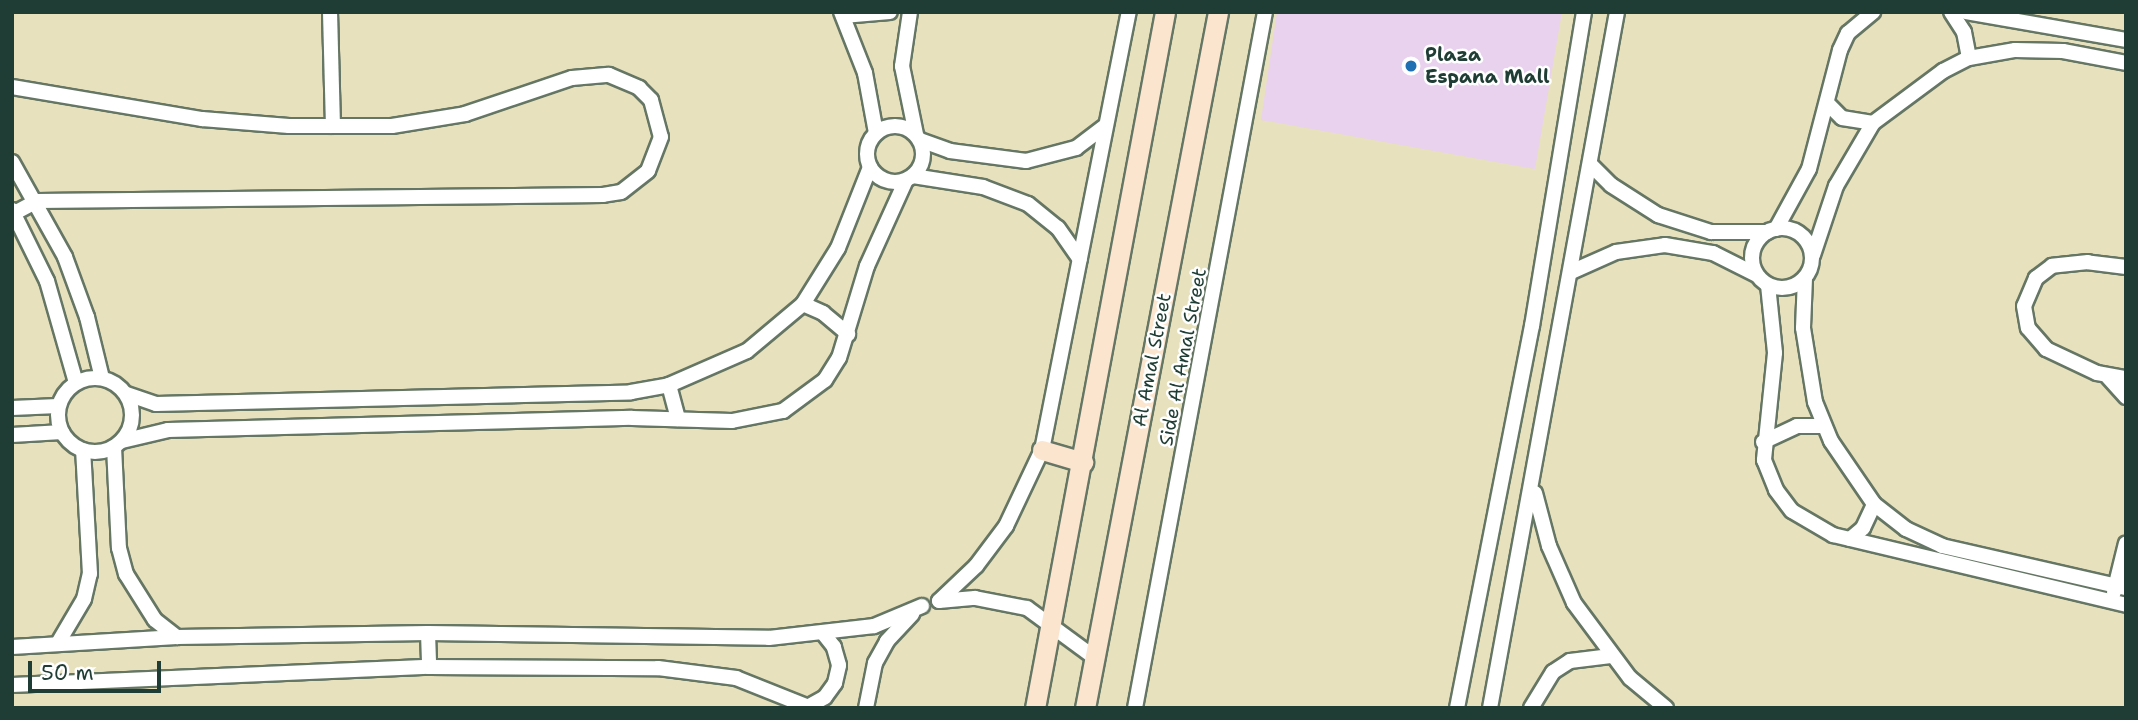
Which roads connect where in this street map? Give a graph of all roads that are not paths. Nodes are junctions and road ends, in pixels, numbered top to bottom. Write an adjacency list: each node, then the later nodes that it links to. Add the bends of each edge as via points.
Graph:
1 (330, 12): 20 (street)
2 (890, 12): 13 (street, via 866,18)
3 (909, 12): 23 (street, via 902,66)
4 (1129, 12): 21 (street)
5 (1165, 12): 57 (main road)
6 (1218, 12): 73 (main road, Al Amal Street)
7 (1265, 12): 80 (street, Side Al Amal Street)
8 (1584, 12): 81 (street, via 1532,326)
9 (1617, 12): 25 (street)
10 (1873, 12): 18 (street, via 1848,33 1834,66)
11 (1951, 12): 15 (street, via 1964,32)
12 (1965, 12): 14 (street)
13 (842, 14): 22 (street, via 865,73)
14 (2126, 40)
15 (1969, 58): 16 (street, via 2038,50); 19 (street, via 1919,86)
16 (2126, 63)
17 (12, 87): 20 (street, via 202,119)
18 (1827, 103): 19 (street, via 1842,118); 30 (street, via 1809,169)
19 (1873, 123): 31 (street, via 1836,186)
20 (333, 126): 28 (street, via 429,121 502,104 572,78 600,74 625,79 639,88 659,118 661,137 657,156 642,178 621,192 603,195)
21 (1104, 127): 23 (street, via 1060,155 1026,161 950,151); 32 (street)
22 (876, 133): 23 (street, via 900,126); 26 (street, via 867,153)
23 (918, 137): 27 (street, via 923,160)
24 (12, 162): 28 (street)
25 (1591, 165): 30 (street, via 1633,202 1658,215 1711,232); 34 (street)
26 (870, 167): 27 (street, via 889,182); 38 (street, via 843,239)
27 (909, 178): 32 (street, via 983,187 1028,204 1058,228); 39 (street, via 867,266)
28 (37, 201): 29 (street); 41 (street, via 77,287)
29 (13, 211): 43 (street, via 59,314)
30 (1771, 230): 31 (street, via 1796,231); 35 (street, via 1754,247)
31 (1812, 255): 36 (street)
32 (1080, 259): 56 (street)
33 (2126, 267): 40 (street, via 2088,262 2052,266 2036,278 2024,306 2028,328 2038,343)
34 (1572, 272): 35 (street, via 1616,252 1665,245 1713,253); 58 (street)
35 (1757, 275): 37 (street)
36 (1805, 278): 37 (street, via 1788,288); 50 (street, via 1805,353)
37 (1768, 285): 53 (street, via 1775,353)
38 (803, 304): 39 (street, via 823,313); 44 (street, via 747,351)
39 (848, 334): 49 (street, via 825,380 783,411 758,419)
40 (2108, 377): 42 (street); 46 (street)
41 (102, 378): 43 (street); 45 (street)
42 (2126, 378)
43 (76, 383): 47 (street)
44 (669, 385): 45 (street, via 631,392 167,404 146,403); 49 (street)
45 (127, 394): 54 (street, via 133,413)
46 (2126, 397)
47 (58, 406): 48 (street); 51 (street)
48 (12, 408)
49 (678, 419): 54 (street, via 168,430)
50 (1823, 426): 53 (street, via 1797,426); 59 (street)
51 (62, 432): 52 (street); 55 (street)
52 (12, 436)
53 (1763, 442): 60 (street, via 1769,477 1784,503 1817,527)
54 (118, 444): 55 (street); 69 (street, via 119,548 126,575 155,620)
55 (83, 450): 70 (street, via 90,574 79,611)
56 (1042, 450): 57 (main road); 63 (street, via 1006,526 976,566)
57 (1083, 462): 66 (main road)
58 (1534, 485): 72 (street, via 1560,575); 82 (street)
59 (1874, 504): 60 (street, via 1868,521); 62 (street, via 1906,529 1942,546)
60 (1850, 539): 64 (street)
61 (2126, 542): 62 (street)
62 (2121, 587): 64 (street)
63 (939, 601): 65 (street); 66 (street, via 993,599 1027,608)
64 (2119, 604)
65 (922, 606): 68 (street, via 874,626); 77 (street, via 887,641 875,663)
66 (1052, 623): 73 (street); 78 (main road)
67 (428, 633): 68 (street, via 769,638); 69 (street); 74 (street)
68 (822, 633): 76 (street, via 834,647 839,665 835,683)
69 (177, 637): 70 (street)
70 (58, 643): 71 (street)
71 (12, 647)
72 (1611, 656): 83 (street, via 1570,662 1552,673); 84 (street)
73 (1095, 658): 79 (main road, Al Amal Street)
74 (429, 667): 75 (street); 76 (street, via 696,671 761,686)
75 (12, 685)
76 (810, 707)
77 (866, 708)
78 (1035, 708)
79 (1085, 708)
80 (1135, 708)
81 (1457, 708)
82 (1490, 708)
83 (1531, 708)
84 (1666, 708)

